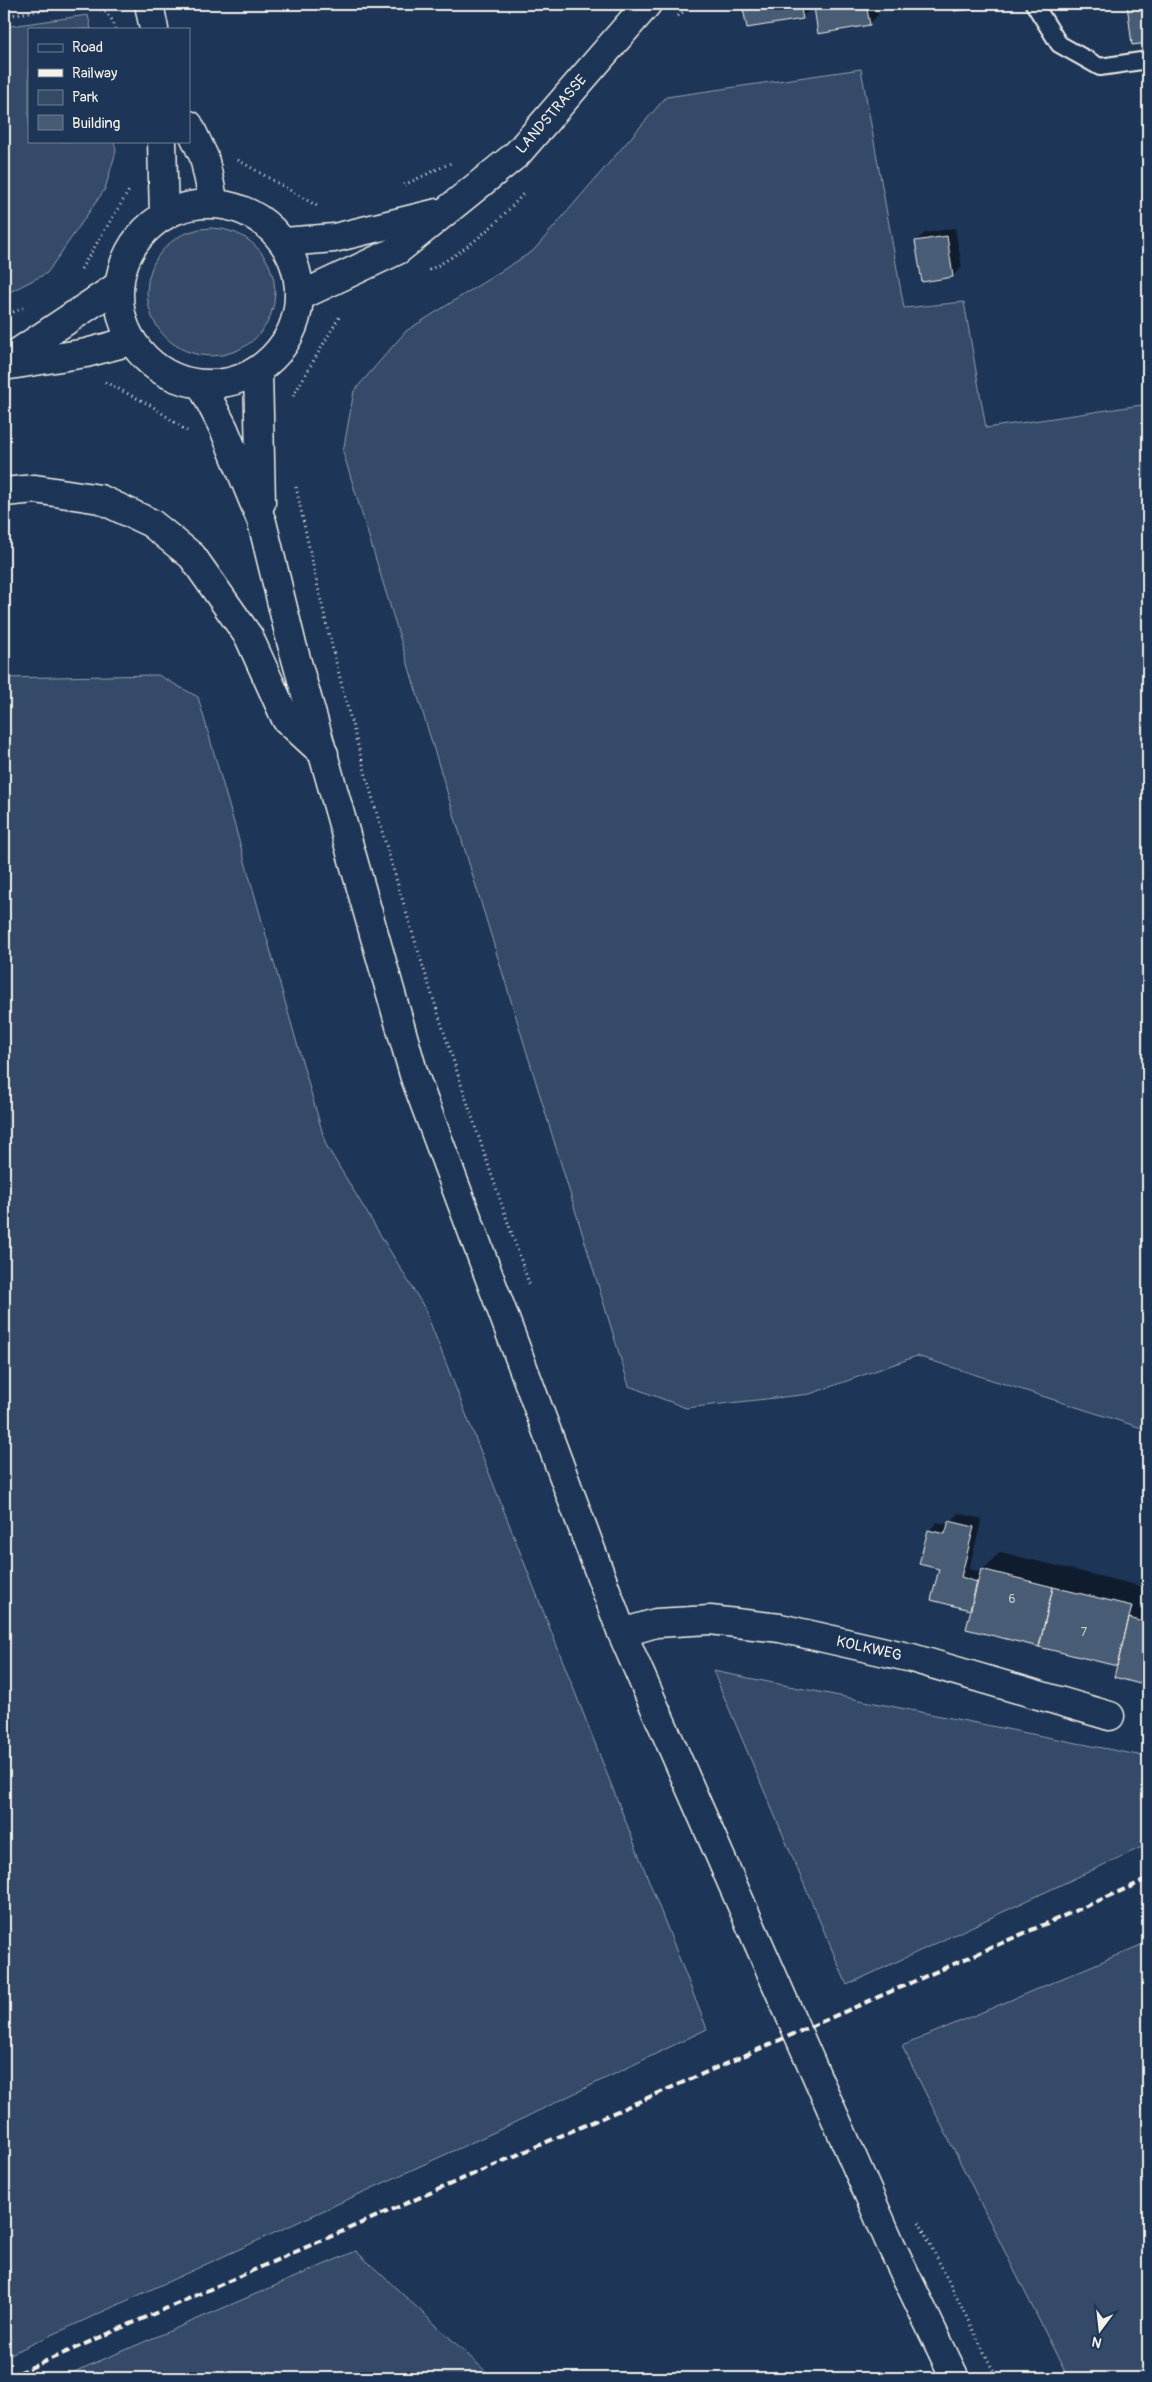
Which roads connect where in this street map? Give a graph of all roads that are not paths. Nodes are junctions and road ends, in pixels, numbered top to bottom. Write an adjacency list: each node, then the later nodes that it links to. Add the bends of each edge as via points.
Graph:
1 (149, 4): 4 (main road)
2 (647, 4): 9 (main road, LANDSTRASSE, via 517,154)
3 (1034, 4): 5 (lane, via 1059,44 1100,67)
4 (154, 28)
5 (1148, 60)
6 (190, 127): 8 (main road, via 204,157)
7 (162, 142): 10 (main road)
8 (214, 203): 10 (main road, via 186,206); 11 (main road, via 241,209 264,222)
9 (444, 212): 11 (main road, LANDSTRASSE, via 334,238); 13 (main road, LANDSTRASSE, via 398,250)
10 (164, 216): 12 (main road, via 140,235 125,259)
11 (284, 242): 13 (main road, via 297,268)
12 (118, 286): 14 (main road, via 122,315); 15 (main road)
13 (300, 296): 17 (main road, via 295,325 280,351)
14 (131, 341): 16 (main road, via 86,354); 18 (main road, via 150,362 174,378)
15 (4, 362)
16 (4, 366)
17 (258, 371): 18 (main road, via 229,381); 20 (main road)
18 (201, 384): 20 (main road, via 224,429)
19 (4, 492): 21 (main road, via 35,489 100,499 151,523 192,556 249,637 286,719)
20 (262, 522): 21 (main road)
21 (324, 754): 22 (main road, via 414,1075)
22 (622, 1633): 23 (main road, KOLKWEG, via 656,1623 710,1620 780,1628 912,1658); 24 (main road, via 887,2236)
23 (1110, 1716)
24 (955, 2378)

